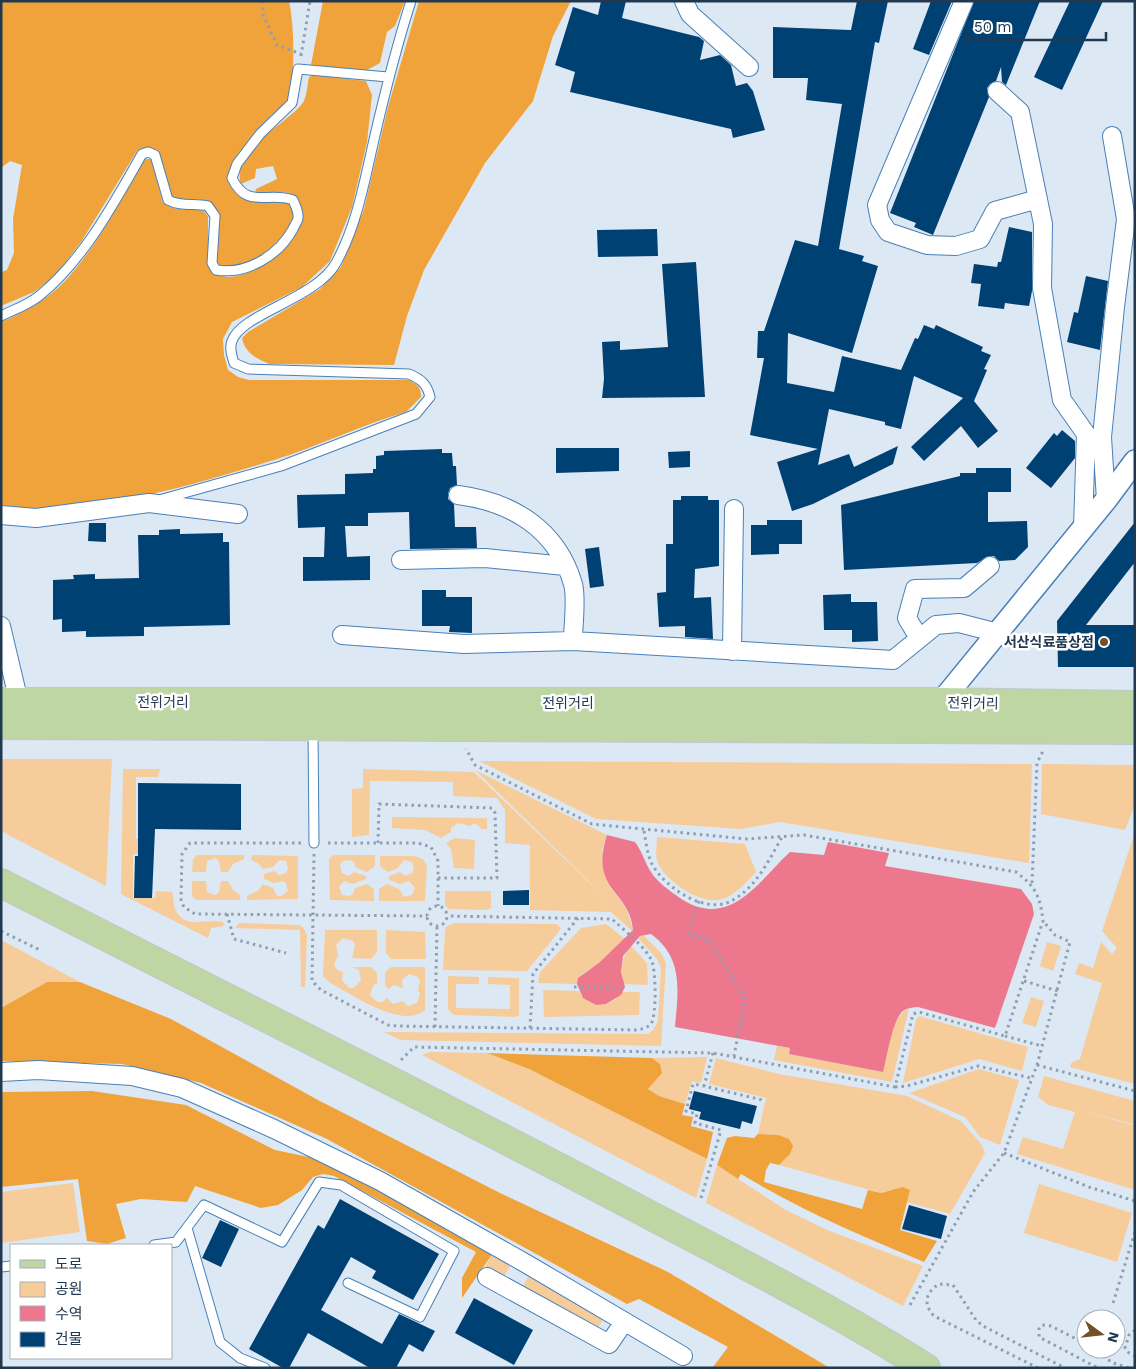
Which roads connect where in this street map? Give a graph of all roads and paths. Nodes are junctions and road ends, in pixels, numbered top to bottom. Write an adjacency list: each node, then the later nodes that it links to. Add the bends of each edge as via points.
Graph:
1 (262, 1): 6 (path, via 263,15 277,45)
2 (310, 1): 6 (path)
3 (411, 1): 9 (lane)
4 (684, 1): 7 (street, via 690,14)
5 (964, 1): 12 (street, via 877,205 880,220 888,232 927,245 956,246 980,239 995,210)
6 (301, 54): 8 (path)
7 (749, 67)
8 (298, 69): 9 (lane); 13 (lane, via 292,103 260,134 237,164 232,178 237,189 252,199 283,196 293,200 298,218 276,252 240,270 216,270 212,263 215,216 208,206 177,205 168,200 154,155 148,152 142,154 88,241 59,278 37,298)
9 (388, 77): 17 (lane, via 358,209 336,264 313,288 240,328 232,341 231,352 234,363 248,369 409,374 428,386 430,397 416,414 281,466)
10 (997, 91): 12 (street, via 1020,112)
11 (1112, 136): 16 (street, via 1126,219 1102,437)
12 (1038, 199): 21 (street, via 1043,224 1042,288 1062,400 1086,434)
13 (1, 316)
14 (1135, 460): 16 (street)
15 (458, 495): 23 (street, via 481,498 530,520 560,553)
16 (1106, 500): 21 (street)
17 (148, 503): 19 (street); 20 (street, via 36,518)
18 (734, 509): 30 (street)
19 (238, 514)
20 (1, 516)
21 (1083, 528): 26 (street)
22 (401, 560): 23 (street, via 485,558)
23 (565, 566): 29 (street, via 573,585)
24 (990, 566): 28 (street, via 964,588 915,589 908,618)
25 (1, 626): 31 (street)
26 (998, 633): 28 (street, via 959,624 936,625); 32 (street)
27 (342, 635): 29 (street, via 464,644)
28 (919, 638): 30 (street, via 893,660)
29 (573, 641): 30 (street)
30 (732, 651)
31 (10, 702): 32 (main road, 전위거리)
32 (942, 702): 33 (main road, 전위거리)
33 (1135, 705)
34 (1, 725): 35 (main road, 전위거리)
35 (313, 727): 36 (main road, 전위거리); 41 (lane)
36 (453, 728): 37 (main road, 전위거리); 39 (path, via 475,765 592,824)
37 (1045, 730): 38 (main road, 전위거리); 45 (path, via 1043,752 1037,763)
38 (1135, 730)
39 (644, 831): 40 (path, via 747,839); 46 (path, via 649,855 658,871 674,888)
40 (783, 836): 45 (path, via 804,835 1016,872); 46 (path, via 763,871 741,895 723,904)
41 (314, 843): 42 (path); 48 (path, via 190,843 182,854 181,901 184,907 195,914); 49 (path)
42 (378, 843): 43 (path, via 431,847 438,861); 43 (path, via 378,804 492,808 495,813 497,878)
43 (438, 878): 47 (path)
44 (1, 884): 95 (main road, via 560,1168 774,1281)
45 (1032, 884): 53 (path, via 1041,904)
46 (699, 901): 67 (path, via 688,934 710,941 744,998)
47 (438, 906): 50 (path, via 432,907); 51 (path, via 446,911)
48 (227, 914): 49 (path); 57 (path, via 234,939)
49 (313, 916): 50 (path); 62 (path, via 312,981 315,986 388,1025)
50 (427, 916): 54 (path, via 428,921)
51 (447, 916): 52 (path); 54 (path, via 442,925)
52 (578, 917): 63 (path, via 533,974); 63 (path, via 608,918 652,960 652,1023 646,1028)
53 (1043, 921): 58 (path); 61 (path, via 1055,935 1070,942)
54 (437, 926): 62 (path)
55 (1, 931): 56 (path)
56 (40, 950)
57 (286, 953)
58 (1024, 981): 61 (path); 64 (path)
59 (574, 987): 60 (path)
60 (626, 989)
61 (1058, 991): 65 (path)
62 (435, 1027): 63 (path)
63 (530, 1028)
64 (1006, 1036): 65 (path); 73 (path, via 919,1012 913,1014)
65 (1042, 1046): 69 (path)
66 (713, 1053): 67 (path); 68 (path, via 414,1047); 72 (path)
67 (734, 1056): 73 (path)
68 (402, 1060)
69 (1037, 1065): 71 (path); 74 (path)
70 (1, 1072): 86 (street, via 38,1070 132,1076 182,1088 380,1181)
71 (1032, 1078): 73 (path, via 978,1066); 76 (path)
72 (704, 1086): 75 (path); 77 (path, via 693,1084 686,1111 697,1114 694,1123 721,1130)
73 (895, 1087)
74 (1135, 1091)
75 (762, 1100)
76 (1004, 1153): 78 (path, via 1089,1187); 85 (path, via 973,1192)
77 (701, 1198)
78 (1135, 1201)
79 (187, 1228): 81 (lane, via 176,1242); 83 (lane, via 204,1205 282,1242 319,1182 341,1185 454,1251 420,1317); 94 (lane, via 220,1342 240,1358)
80 (1135, 1232): 84 (path)
81 (161, 1244)
82 (487, 1277): 86 (street, via 609,1344)
83 (348, 1283)
84 (1113, 1303)
85 (910, 1305)
86 (624, 1322): 89 (street)
87 (1135, 1330): 90 (path, via 1125,1348)
88 (1076, 1339): 91 (path, via 1051,1326 1042,1325 1039,1329 1039,1337)
89 (683, 1356)
90 (1135, 1356)
91 (1076, 1357)
92 (1080, 1359): 98 (path)
93 (1107, 1359): 99 (path)
94 (265, 1368)
95 (926, 1368)
96 (1038, 1368): 97 (path, via 934,1316 926,1308 930,1291 939,1284 953,1284 983,1326)
97 (1065, 1368)
98 (1098, 1368)
99 (1129, 1368)

